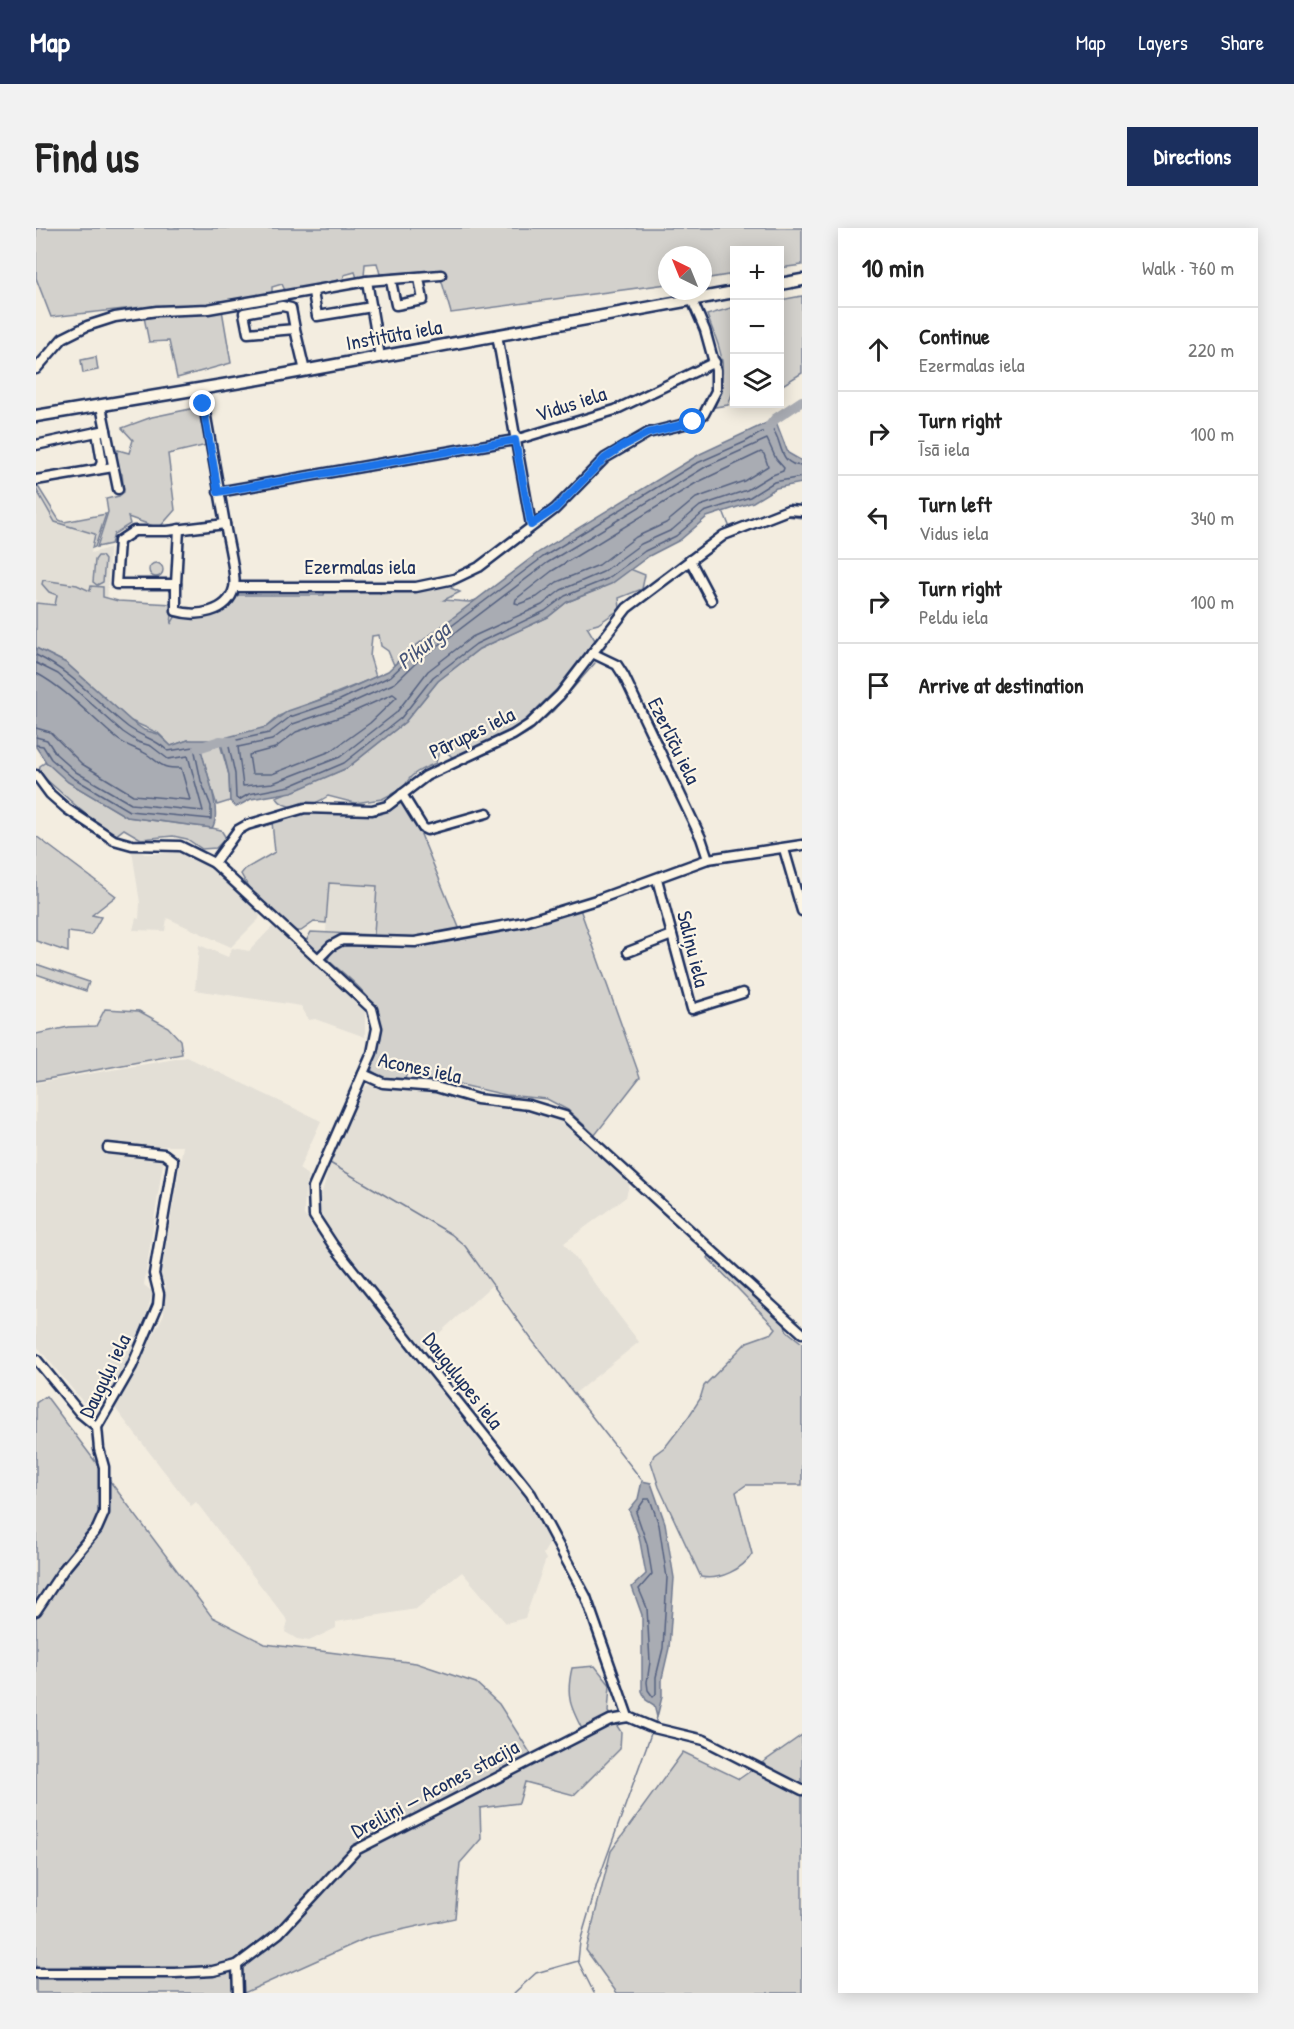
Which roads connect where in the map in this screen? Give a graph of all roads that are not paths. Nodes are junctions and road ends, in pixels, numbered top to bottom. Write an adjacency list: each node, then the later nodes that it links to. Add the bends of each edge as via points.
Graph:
1 (441, 275): 2 (street)
2 (419, 278): 3 (street); 3 (street, via 423,300 396,305)
3 (391, 280): 5 (street)
4 (802, 280): 6 (main road)
5 (367, 281): 7 (street); 12 (street)
6 (784, 283)
7 (313, 292): 11 (street); 12 (street, via 317,316)
8 (730, 293): 9 (main road, Institūta iela)
9 (712, 296)
10 (692, 300): 15 (main road, Institūta iela); 17 (street, Ezermalas iela)
11 (229, 306): 13 (street); 18 (street, via 139,313 99,321 63,338)
12 (372, 308): 16 (street)
13 (244, 313): 14 (street, via 248,333); 14 (street, via 291,308)
14 (296, 329): 19 (street)
15 (497, 336): 16 (main road, Institūta iela); 26 (street)
16 (381, 357): 19 (main road, Institūta iela)
17 (715, 362): 26 (street, Vidus iela, via 615,410); 35 (street, Ezermalas iela, via 716,391 704,414 693,422 648,433 623,446 605,458 555,509)
18 (36, 369)
19 (305, 371): 20 (main road, Institūta iela)
20 (201, 389): 21 (main road, Institūta iela); 32 (street)
21 (101, 406): 22 (main road, Institūta iela); 25 (street)
22 (60, 414): 23 (main road, Institūta iela); 24 (main road, Institūta iela)
23 (36, 416)
24 (36, 421)
25 (101, 431): 27 (street); 28 (street); 29 (street)
26 (515, 440): 32 (street, Vidus iela); 35 (street)
27 (36, 445)
28 (112, 467): 29 (street); 31 (street)
29 (99, 469): 30 (street)
30 (36, 480)
31 (117, 489)
32 (218, 492): 34 (street)
33 (802, 511): 37 (street, Pārupes iela, via 788,510 724,535)
34 (225, 524): 36 (street); 39 (street)
35 (531, 525): 39 (street, Ezermalas iela, via 479,567 434,584)
36 (179, 529): 38 (street); 38 (street, via 134,531 119,541 116,584)
37 (690, 560): 40 (street); 41 (street, Pārupes iela, via 627,608)
38 (176, 584): 39 (street, via 178,612 218,609)
39 (235, 587)
40 (711, 600)
41 (592, 653): 43 (street, Pārupes iela, via 560,695 530,724 426,776); 47 (street, Ezerlīču iela, via 617,665 624,676)
42 (36, 775): 48 (street, Acones iela, via 67,809 114,840 132,845 180,846)
43 (402, 794): 44 (street, via 427,830); 48 (street, Pārupes iela, via 387,806 372,810 305,808 247,825 238,830)
44 (487, 813)
45 (802, 845): 46 (street)
46 (784, 849): 47 (street); 50 (street)
47 (708, 859): 49 (street)
48 (214, 863): 53 (street, Acones iela)
49 (657, 879): 51 (street, Saliņu iela); 53 (street, via 524,922 415,942 342,940)
50 (802, 911)
51 (672, 935): 52 (street); 54 (street, Saliņu iela, via 692,1009)
52 (628, 952)
53 (319, 958): 55 (street, Acones iela, via 372,1009 376,1039)
54 (743, 993)
55 (363, 1074): 57 (street, Acones iela, via 382,1083 436,1087 566,1116); 61 (street, Dauguļupes iela, via 317,1174 314,1216 531,1494 586,1597)
56 (108, 1148): 59 (street, Dauguļu iela, via 164,1154 173,1161 154,1274 159,1294 154,1317 128,1374)
57 (802, 1333)
58 (36, 1359): 59 (street, via 80,1413)
59 (97, 1427): 60 (street, Dauguļu iela, via 105,1476 104,1513 97,1529)
60 (36, 1611)
61 (628, 1717): 62 (street, via 723,1748); 63 (street, Dreiliņi — Acones stacija, via 610,1720 361,1847 331,1874 279,1933)
62 (802, 1790)
63 (237, 1965): 64 (street, Dreiliņi — Acones stacija, via 175,1973); 65 (street)
64 (36, 1973)
65 (238, 1993)

